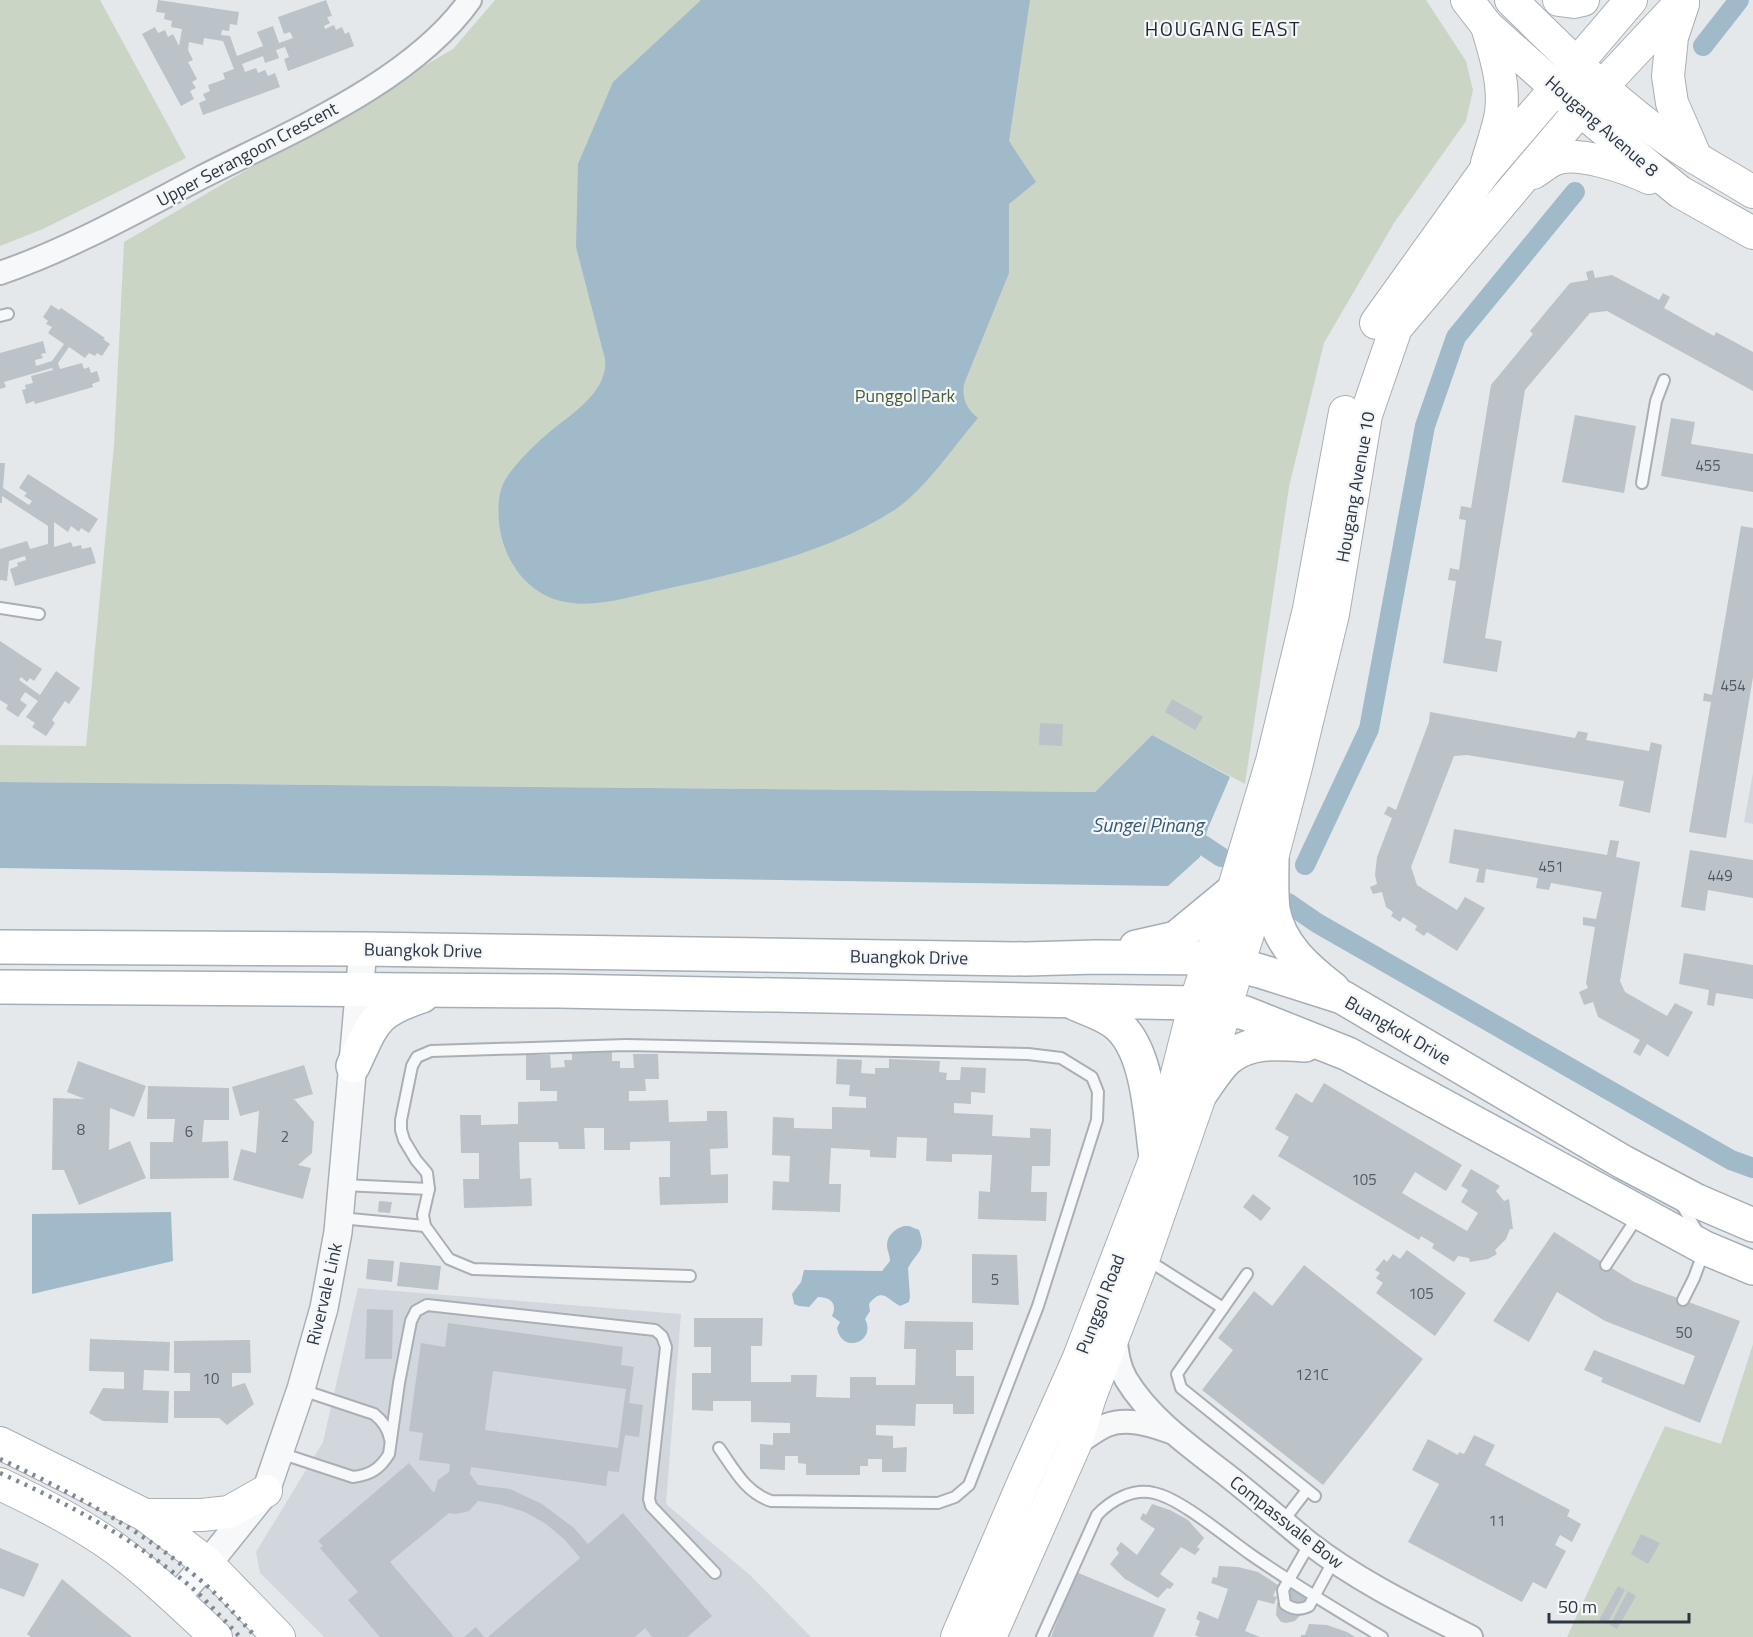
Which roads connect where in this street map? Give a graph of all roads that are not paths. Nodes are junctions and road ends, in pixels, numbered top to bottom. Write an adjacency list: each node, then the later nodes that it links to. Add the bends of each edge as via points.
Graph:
1 (470, 0): 17 (street, Upper Serangoon Crescent, via 429,47 324,115 96,232)
2 (1467, 0): 8 (main road, Hougang Avenue 8)
3 (1511, 0): 9 (main road, Hougang Avenue 8)
4 (1558, 0): 5 (main road)
5 (1583, 0)
6 (1631, 0): 9 (main road, Hougang Avenue 10)
7 (1684, 0): 10 (main road, Hougang Avenue 10); 11 (main road, via 1672,37 1668,76 1672,103)
8 (1487, 26): 9 (main road, Hougang Avenue 8); 12 (main road, via 1499,69 1501,113)
9 (1566, 75): 10 (main road, Hougang Avenue 8); 12 (main road, Hougang Avenue 10)
10 (1591, 98): 11 (main road, Hougang Avenue 8); 13 (main road, Hougang Avenue 10); 14 (main road, Hougang Avenue 8)
11 (1696, 158): 15 (main road, Hougang Avenue 8)
12 (1485, 171): 23 (main road, Hougang Avenue 10, via 1376,323 1360,367 1345,411 1298,658)
13 (1520, 182): 14 (main road, via 1554,159 1572,157 1615,164); 22 (main road, Hougang Avenue 10, via 1396,328 1366,415 1333,614)
14 (1680, 192): 16 (main road, Hougang Avenue 8)
15 (1753, 192)
16 (1753, 233)
17 (0, 273)
18 (1664, 380): 19 (lane, via 1656,401)
19 (1642, 483)
20 (0, 608): 21 (lane)
21 (39, 614)
22 (1272, 858): 27 (main road, Hougang Avenue 10); 31 (main road, via 1273,909 1282,938 1308,970)
23 (1233, 891): 26 (main road, via 1176,938); 27 (main road, Hougang Avenue 10)
24 (0, 946): 25 (main road, Buangkok Drive)
25 (363, 949): 26 (main road, Buangkok Drive); 29 (street, Rivervale Link)
26 (1096, 957): 27 (main road, Buangkok Drive)
27 (1224, 962): 31 (main road, Buangkok Drive); 33 (main road, Punggol Road)
28 (0, 987): 29 (main road, Buangkok Drive)
29 (359, 990): 30 (main road, Buangkok Drive); 35 (street, Rivervale Link)
30 (435, 992): 32 (main road, Buangkok Drive); 35 (main road, via 386,1011 373,1023)
31 (1342, 997): 39 (main road, Buangkok Drive)
32 (1068, 1000): 33 (main road, Buangkok Drive); 37 (main road, via 1115,1023 1136,1048 1143,1068)
33 (1210, 1005): 34 (main road, Buangkok Drive, via 1245,1013); 36 (main road, Punggol Road); 37 (main road, Punggol Road)
34 (1348, 1054): 36 (main road, via 1307,1045 1270,1043 1246,1048 1227,1059); 39 (main road, Buangkok Drive)
35 (352, 1066): 38 (street, Rivervale Link)
36 (1201, 1092): 46 (main road, Punggol Road)
37 (1156, 1157): 74 (main road, Punggol Road, via 1078,1360)
38 (343, 1185): 41 (lane); 42 (street, Rivervale Link)
39 (1631, 1187): 40 (main road, Buangkok Drive); 45 (main road, Buangkok Drive); 47 (lane)
40 (1672, 1188): 43 (main road, Buangkok Drive); 45 (lane)
41 (429, 1189): 44 (lane, via 423,1215); 59 (lane, via 428,1173 404,1140 401,1120 412,1066 417,1057 431,1051 626,1045 1028,1054 1061,1058 1092,1077 1098,1092 1097,1120 1038,1306 969,1485 955,1497 938,1503 771,1501 743,1484)
42 (340, 1218): 44 (lane); 54 (street, Rivervale Link, via 324,1308)
43 (1753, 1225)
44 (425, 1226): 50 (lane, via 449,1260 473,1269)
45 (1706, 1248): 48 (main road, Buangkok Drive); 51 (lane)
46 (1144, 1257): 52 (lane); 53 (main road, Punggol Road)
47 (1606, 1265)
48 (1753, 1268)
49 (1247, 1274): 52 (lane)
50 (690, 1276)
51 (1683, 1300)
52 (1223, 1308): 64 (lane, via 1177,1374 1181,1388 1311,1493)
53 (1115, 1334): 55 (street, Compassvale Bow, via 1125,1378); 58 (main road, Punggol Road)
54 (301, 1389): 57 (lane, via 374,1413 388,1431); 60 (street, Rivervale Link)
55 (1173, 1432): 58 (street, Compassvale Bow, via 1122,1422 1107,1425); 64 (street, Compassvale Bow)
56 (0, 1443): 63 (main road)
57 (391, 1443): 60 (lane, via 389,1454 375,1472 353,1477); 68 (lane, via 411,1321 416,1311 426,1305 655,1330 666,1347 649,1499 651,1506)
58 (1075, 1445): 75 (main road, Punggol Road)
59 (719, 1448)
60 (280, 1453): 62 (street, Rivervale Link)
61 (0, 1484): 71 (main road, via 47,1506 116,1549)
62 (266, 1491): 63 (main road, via 229,1512); 67 (street, Rivervale Link)
63 (145, 1515): 67 (main road)
64 (1284, 1520): 65 (street, Compassvale Bow)
65 (1310, 1543): 66 (street, Compassvale Bow); 69 (lane)
66 (1334, 1560): 70 (lane); 78 (street, Compassvale Bow)
67 (207, 1563): 71 (street, Rivervale Link); 73 (main road)
68 (715, 1573)
69 (1288, 1580): 70 (lane); 70 (lane, via 1282,1590 1285,1604 1302,1609); 76 (lane, via 1182,1506 1157,1493 1128,1495 1097,1515)
70 (1315, 1596): 77 (lane)
71 (175, 1599): 72 (main road)
72 (216, 1637)
73 (279, 1637)
74 (957, 1637)
75 (990, 1637)
76 (1042, 1637)
77 (1382, 1637)
78 (1471, 1637)

